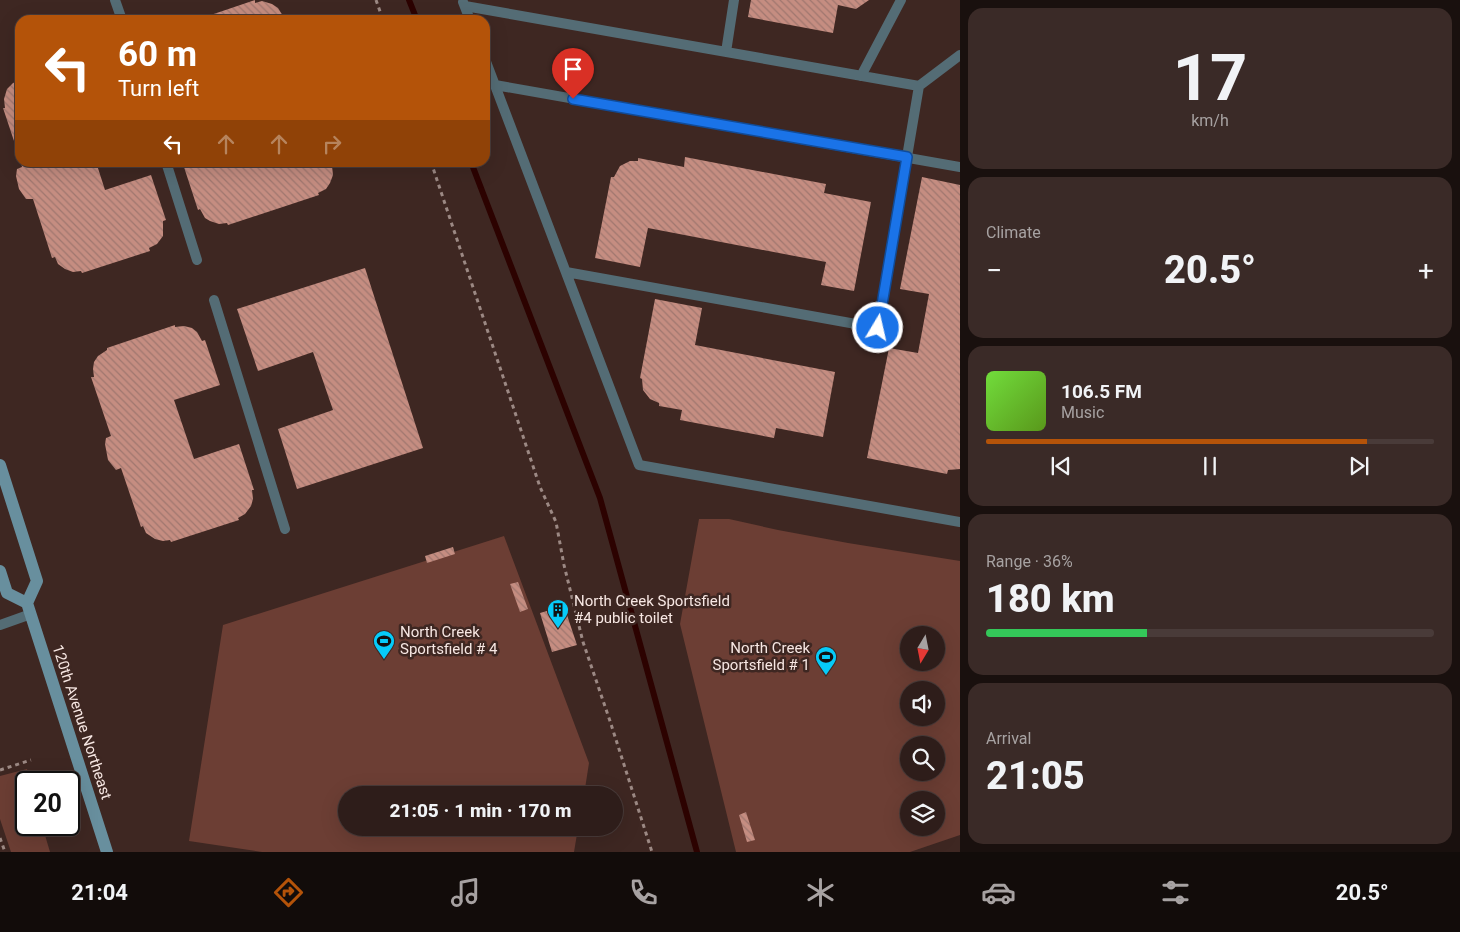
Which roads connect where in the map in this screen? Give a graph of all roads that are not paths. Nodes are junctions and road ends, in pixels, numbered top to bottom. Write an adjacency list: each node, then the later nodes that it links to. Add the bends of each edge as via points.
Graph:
1 (116, 0): 5 (lane)
2 (734, 0): 7 (lane)
3 (901, 0): 10 (lane)
4 (464, 3): 6 (lane); 7 (lane)
5 (120, 15)
6 (468, 15)
7 (726, 52): 10 (lane)
8 (960, 55): 12 (lane)
9 (490, 73): 11 (lane)
10 (861, 76): 12 (lane)
11 (494, 85): 13 (lane); 17 (lane)
12 (919, 86): 13 (lane)
13 (907, 157): 15 (lane); 17 (lane, via 878,328)
14 (168, 167): 16 (lane)
15 (960, 167)
16 (197, 260)
17 (566, 272): 20 (lane, via 639,465)
18 (214, 300): 21 (lane)
19 (0, 465): 23 (main road, via 37,581)
20 (960, 522)
21 (286, 529)
22 (0, 571): 23 (main road, via 7,593)
23 (29, 609): 24 (lane); 25 (main road, 120th Avenue Northeast)
24 (0, 625)
25 (107, 852)

